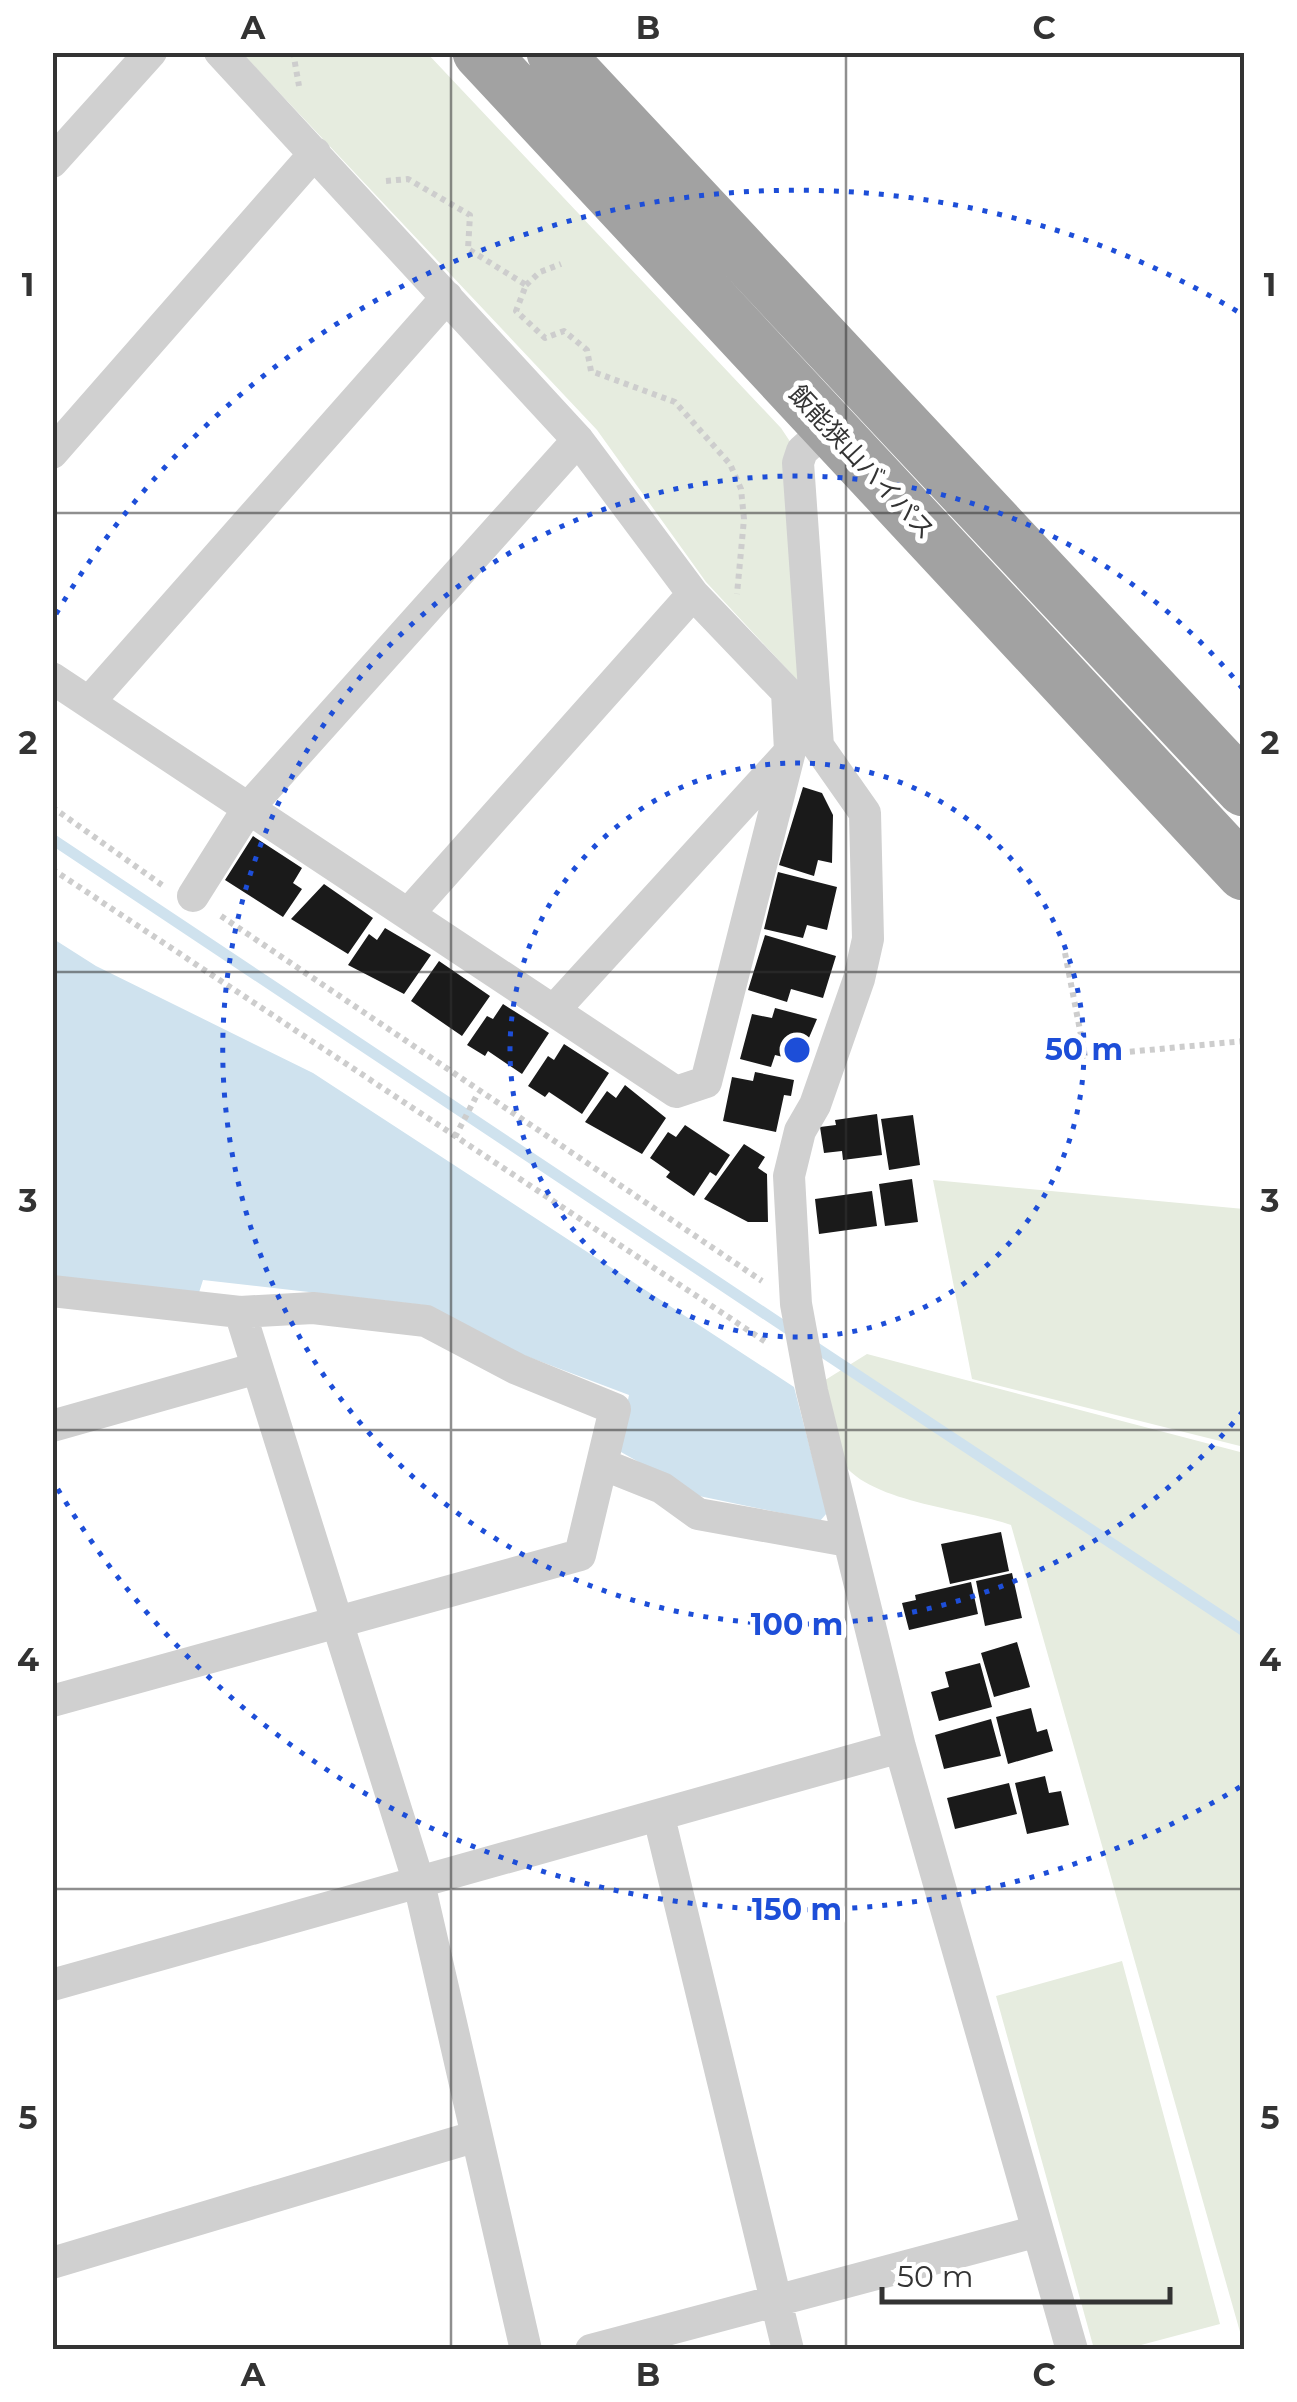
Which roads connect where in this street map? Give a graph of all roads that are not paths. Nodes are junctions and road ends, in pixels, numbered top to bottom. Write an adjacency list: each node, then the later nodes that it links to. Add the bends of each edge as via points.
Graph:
1 (151, 52): 6 (street)
2 (220, 52): 5 (street)
3 (480, 52): 8 (highway, 飯能狭山バイパス)
4 (554, 52): 15 (highway)
5 (315, 154): 7 (street); 10 (street)
6 (52, 162)
7 (448, 297): 9 (street); 13 (street)
8 (829, 427): 17 (highway, 飯能狭山バイパス); 26 (street, via 798,463 818,746 865,813 868,940 789,1176 797,1309)
9 (578, 440): 11 (street); 16 (street)
10 (52, 453)
11 (704, 604): 14 (street, via 787,692); 19 (street)
12 (52, 678): 13 (street)
13 (89, 702): 16 (street)
14 (790, 751): 20 (street); 20 (street, via 706,1082 676,1092)
15 (1244, 789)
16 (248, 807): 18 (street); 19 (street)
17 (1244, 873)
18 (192, 896)
19 (409, 913): 20 (street)
20 (556, 1009)
21 (52, 1291): 22 (street)
22 (240, 1312): 23 (street); 25 (street, via 313,1308 426,1321 615,1410)
23 (254, 1369): 24 (street); 27 (street)
24 (52, 1426)
25 (602, 1464): 26 (street, via 662,1488 698,1514); 27 (street, via 580,1555)
26 (848, 1540): 29 (street)
27 (336, 1622): 28 (street); 31 (street)
28 (52, 1701)
29 (900, 1747): 30 (street); 34 (street)
30 (659, 1817): 31 (street); 36 (street)
31 (419, 1883): 32 (street); 33 (street)
32 (52, 1985)
33 (477, 2136): 35 (street); 37 (street)
34 (1038, 2230): 36 (street); 40 (street)
35 (52, 2263)
36 (777, 2301): 38 (street); 39 (street)
37 (526, 2350)
38 (591, 2350)
39 (788, 2350)
40 (1072, 2350)

